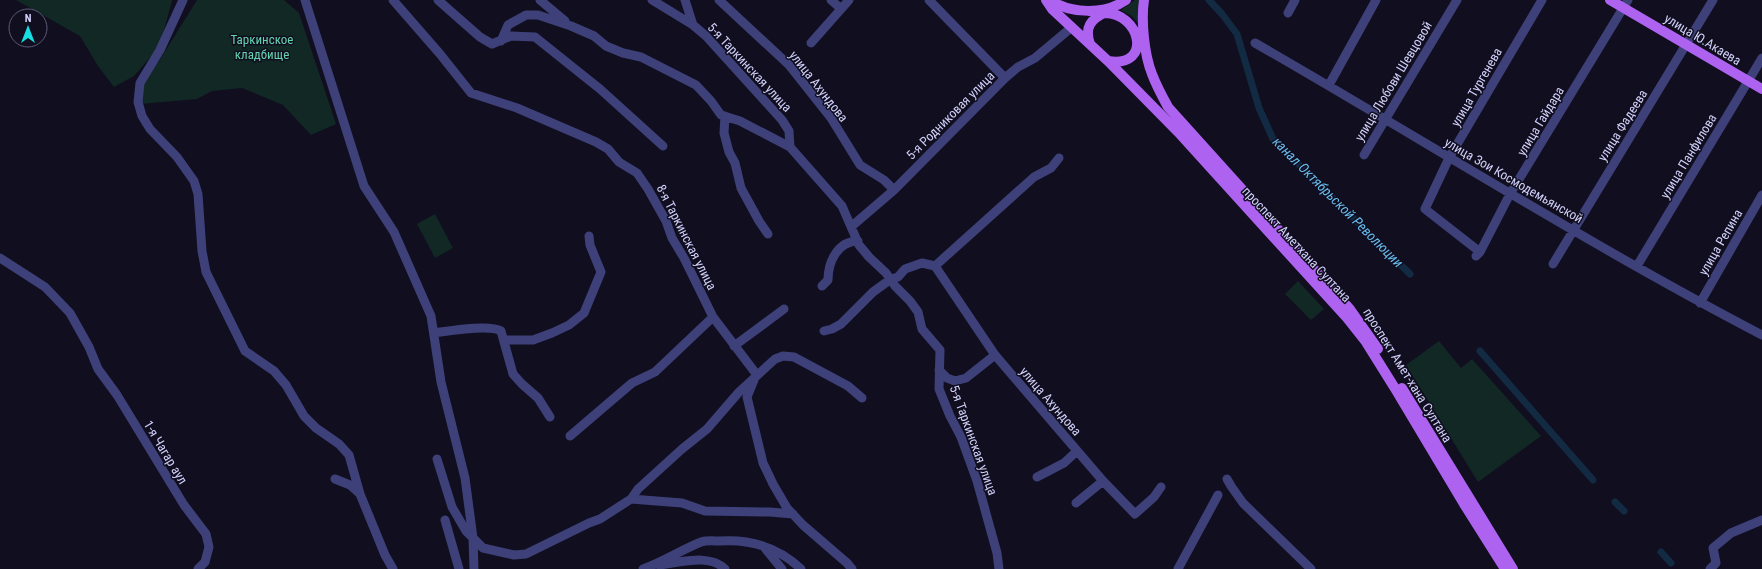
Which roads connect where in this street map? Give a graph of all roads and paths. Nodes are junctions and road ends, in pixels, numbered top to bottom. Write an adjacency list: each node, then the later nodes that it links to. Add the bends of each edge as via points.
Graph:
1 (183, 0): 85 (street, via 160,50 140,83 138,102 142,116 194,181 198,194 206,272 245,351 274,371 308,420 340,444 349,455)
2 (305, 0): 68 (street, via 364,186 394,232 431,316)
3 (393, 0): 66 (street, 8-я Таркинская улица, via 471,93 517,108 596,142 608,149 619,162 637,173 666,221 672,238)
4 (438, 0): 28 (street, via 480,37 492,44)
5 (540, 0): 26 (street)
6 (652, 0): 25 (street, 5-я Таркинская улица)
7 (685, 0): 25 (street)
8 (720, 0): 49 (street, улица Ахундова, via 789,65 831,118 860,165 884,180)
9 (831, 0): 22 (street)
10 (849, 0): 22 (street)
11 (929, 0): 36 (street)
12 (1126, 0): 23 (main road)
13 (1144, 0): 29 (main road)
14 (1295, 0): 24 (street)
15 (1376, 0): 38 (street)
16 (1457, 0): 41 (street, улица Любови Шевцовой)
17 (1542, 0): 48 (street, улица Тургенева)
18 (1610, 0): 21 (main road, улица Ю.Акаева)
19 (1713, 0): 32 (street, улица Фадеева)
20 (1050, 3): 23 (main road, via 1088,11); 27 (main road)
21 (1626, 4): 32 (main road, улица Ю.Акаева); 50 (street, улица Гайдара)
22 (840, 8): 30 (street)
23 (1107, 11): 29 (main road, via 1126,21); 33 (main road, via 1094,18 1087,32)
24 (1288, 13)
25 (693, 25): 45 (street, 5-я Таркинская улица, via 725,56 782,120 789,131)
26 (571, 26): 28 (street, via 538,15 526,15 508,25); 40 (street, via 594,36 606,46 641,57 696,84 721,115)
27 (1072, 27): 33 (main road); 36 (street, 5-я Родниковая улица, via 1035,58)
28 (501, 41): 44 (street, via 511,36 535,37 600,89)
29 (1141, 42): 35 (main road, via 1133,55 1123,61); 42 (main road, via 1152,74)
30 (811, 43)
31 (1255, 43): 38 (street, улица Зои Космодемьянской)
32 (1687, 45): 37 (main road, улица Ю.Акаева); 53 (street, улица Фадеева)
33 (1091, 46): 35 (main road)
34 (1762, 58): 37 (street, улица Панфилова)
35 (1108, 61): 42 (main road, via 1146,101)
36 (1005, 78): 49 (street, 5-я Родниковая улица)
37 (1748, 81): 39 (main road, улица Ю.Акаева); 61 (street, улица Панфилова)
38 (1329, 85): 41 (street, улица Зои Космодемьянской)
39 (1762, 89)
40 (725, 116): 45 (street); 54 (street, via 724,133 741,188)
41 (1386, 120): 46 (street, улица Любови Шевцовой); 48 (street, улица Зои Космодемьянской)
42 (1181, 129): 43 (main road)
43 (1193, 142): 109 (main road, проспект Аметхана Султана, via 1366,342); 110 (main road, проспект Амет-хана Султана, via 1349,308 1368,333)
44 (663, 146)
45 (790, 147): 52 (street, 5-я Таркинская улица, via 842,206)
46 (1364, 156)
47 (1060, 158): 60 (street)
48 (1450, 158): 50 (street, улица Зои Космодемьянской); 57 (street, улица Тургенева, via 1425,209)
49 (894, 190): 52 (street, 5-я Родниковая улица)
50 (1510, 194): 53 (street, улица Зои Космодемьянской); 57 (street, улица Гайдара)
51 (1762, 195): 64 (street, улица Репина)
52 (852, 226): 56 (street, 5-я Таркинская улица)
53 (1573, 230): 59 (street, улица Фадеева); 61 (street, улица Зои Космодемьянской)
54 (768, 234)
55 (589, 236): 70 (street, via 601,272 584,313 552,333 533,340)
56 (858, 241): 62 (street, 5-я Таркинская улица, via 869,257); 63 (street, via 844,243 834,256 828,268 828,280)
57 (1478, 254)
58 (0, 258): 96 (street, 1-я Чагар аул, via 45,287 70,313 98,369 117,395 166,479 206,534 209,547 205,562)
59 (1554, 264)
60 (935, 266): 62 (street, via 922,263 905,269 898,277); 72 (street, улица Ахундова)
61 (1637, 266): 64 (street, улица Зои Космодемьянской)
62 (891, 279): 67 (street, via 859,305 841,324); 73 (street, 5-я Таркинская улица, via 918,312 922,329 940,350)
63 (822, 286)
64 (1700, 302): 69 (street, улица Зои Космодемьянской)
65 (784, 309): 71 (street)
66 (713, 317): 71 (street, 8-я Таркинская улица); 77 (street, via 655,372 632,383)
67 (824, 331)
68 (434, 333): 70 (street, via 497,328); 92 (street, via 441,382 465,478)
69 (1762, 335)
70 (504, 340): 76 (street, via 514,374 538,398)
71 (734, 346): 74 (street, 8-я Таркинская улица)
72 (995, 355): 73 (street, via 966,378 955,381 947,378); 78 (street, улица Ахундова)
73 (940, 370): 106 (street, 5-я Таркинская улица, via 939,389 961,437 977,481)
74 (757, 375): 75 (street, via 775,359 783,356 794,357 848,386); 87 (street, via 738,392 707,429 638,489); 89 (street, via 747,397 763,463 787,508)
75 (862, 398)
76 (550, 417)
77 (570, 436)
78 (1077, 451): 80 (street, via 1064,462); 83 (street, улица Ахундова)
79 (437, 459): 92 (street, via 452,507)
80 (1037, 476)
81 (335, 479): 85 (street, via 350,485)
82 (1227, 479): 108 (street, via 1243,503)
83 (1103, 481): 84 (street, улица Ахундова, via 1135,514); 88 (street)
84 (1161, 487)
85 (360, 494): 97 (street)
86 (1218, 495): 107 (street)
87 (631, 499): 89 (street, via 682,503 705,511); 92 (street, via 600,519 526,554 514,555 483,548)
88 (1076, 503)
89 (793, 514): 105 (street)
90 (445, 520): 98 (street)
91 (1762, 520): 111 (street, via 1731,533 1713,548 1716,563)
92 (473, 538): 94 (street)
93 (764, 547): 95 (street, via 753,542 737,540 704,542); 103 (street); 104 (street, via 776,550)
94 (473, 549): 99 (street); 100 (street)
95 (656, 565): 101 (street); 102 (street, via 706,560 716,562)
96 (198, 569)
97 (393, 569)
98 (459, 569)
99 (467, 569)
100 (474, 569)
101 (642, 569)
102 (725, 569)
103 (782, 569)
104 (801, 569)
105 (852, 569)
106 (999, 569)
107 (1178, 569)
108 (1311, 569)
109 (1506, 569)
110 (1513, 569)
111 (1710, 569)

